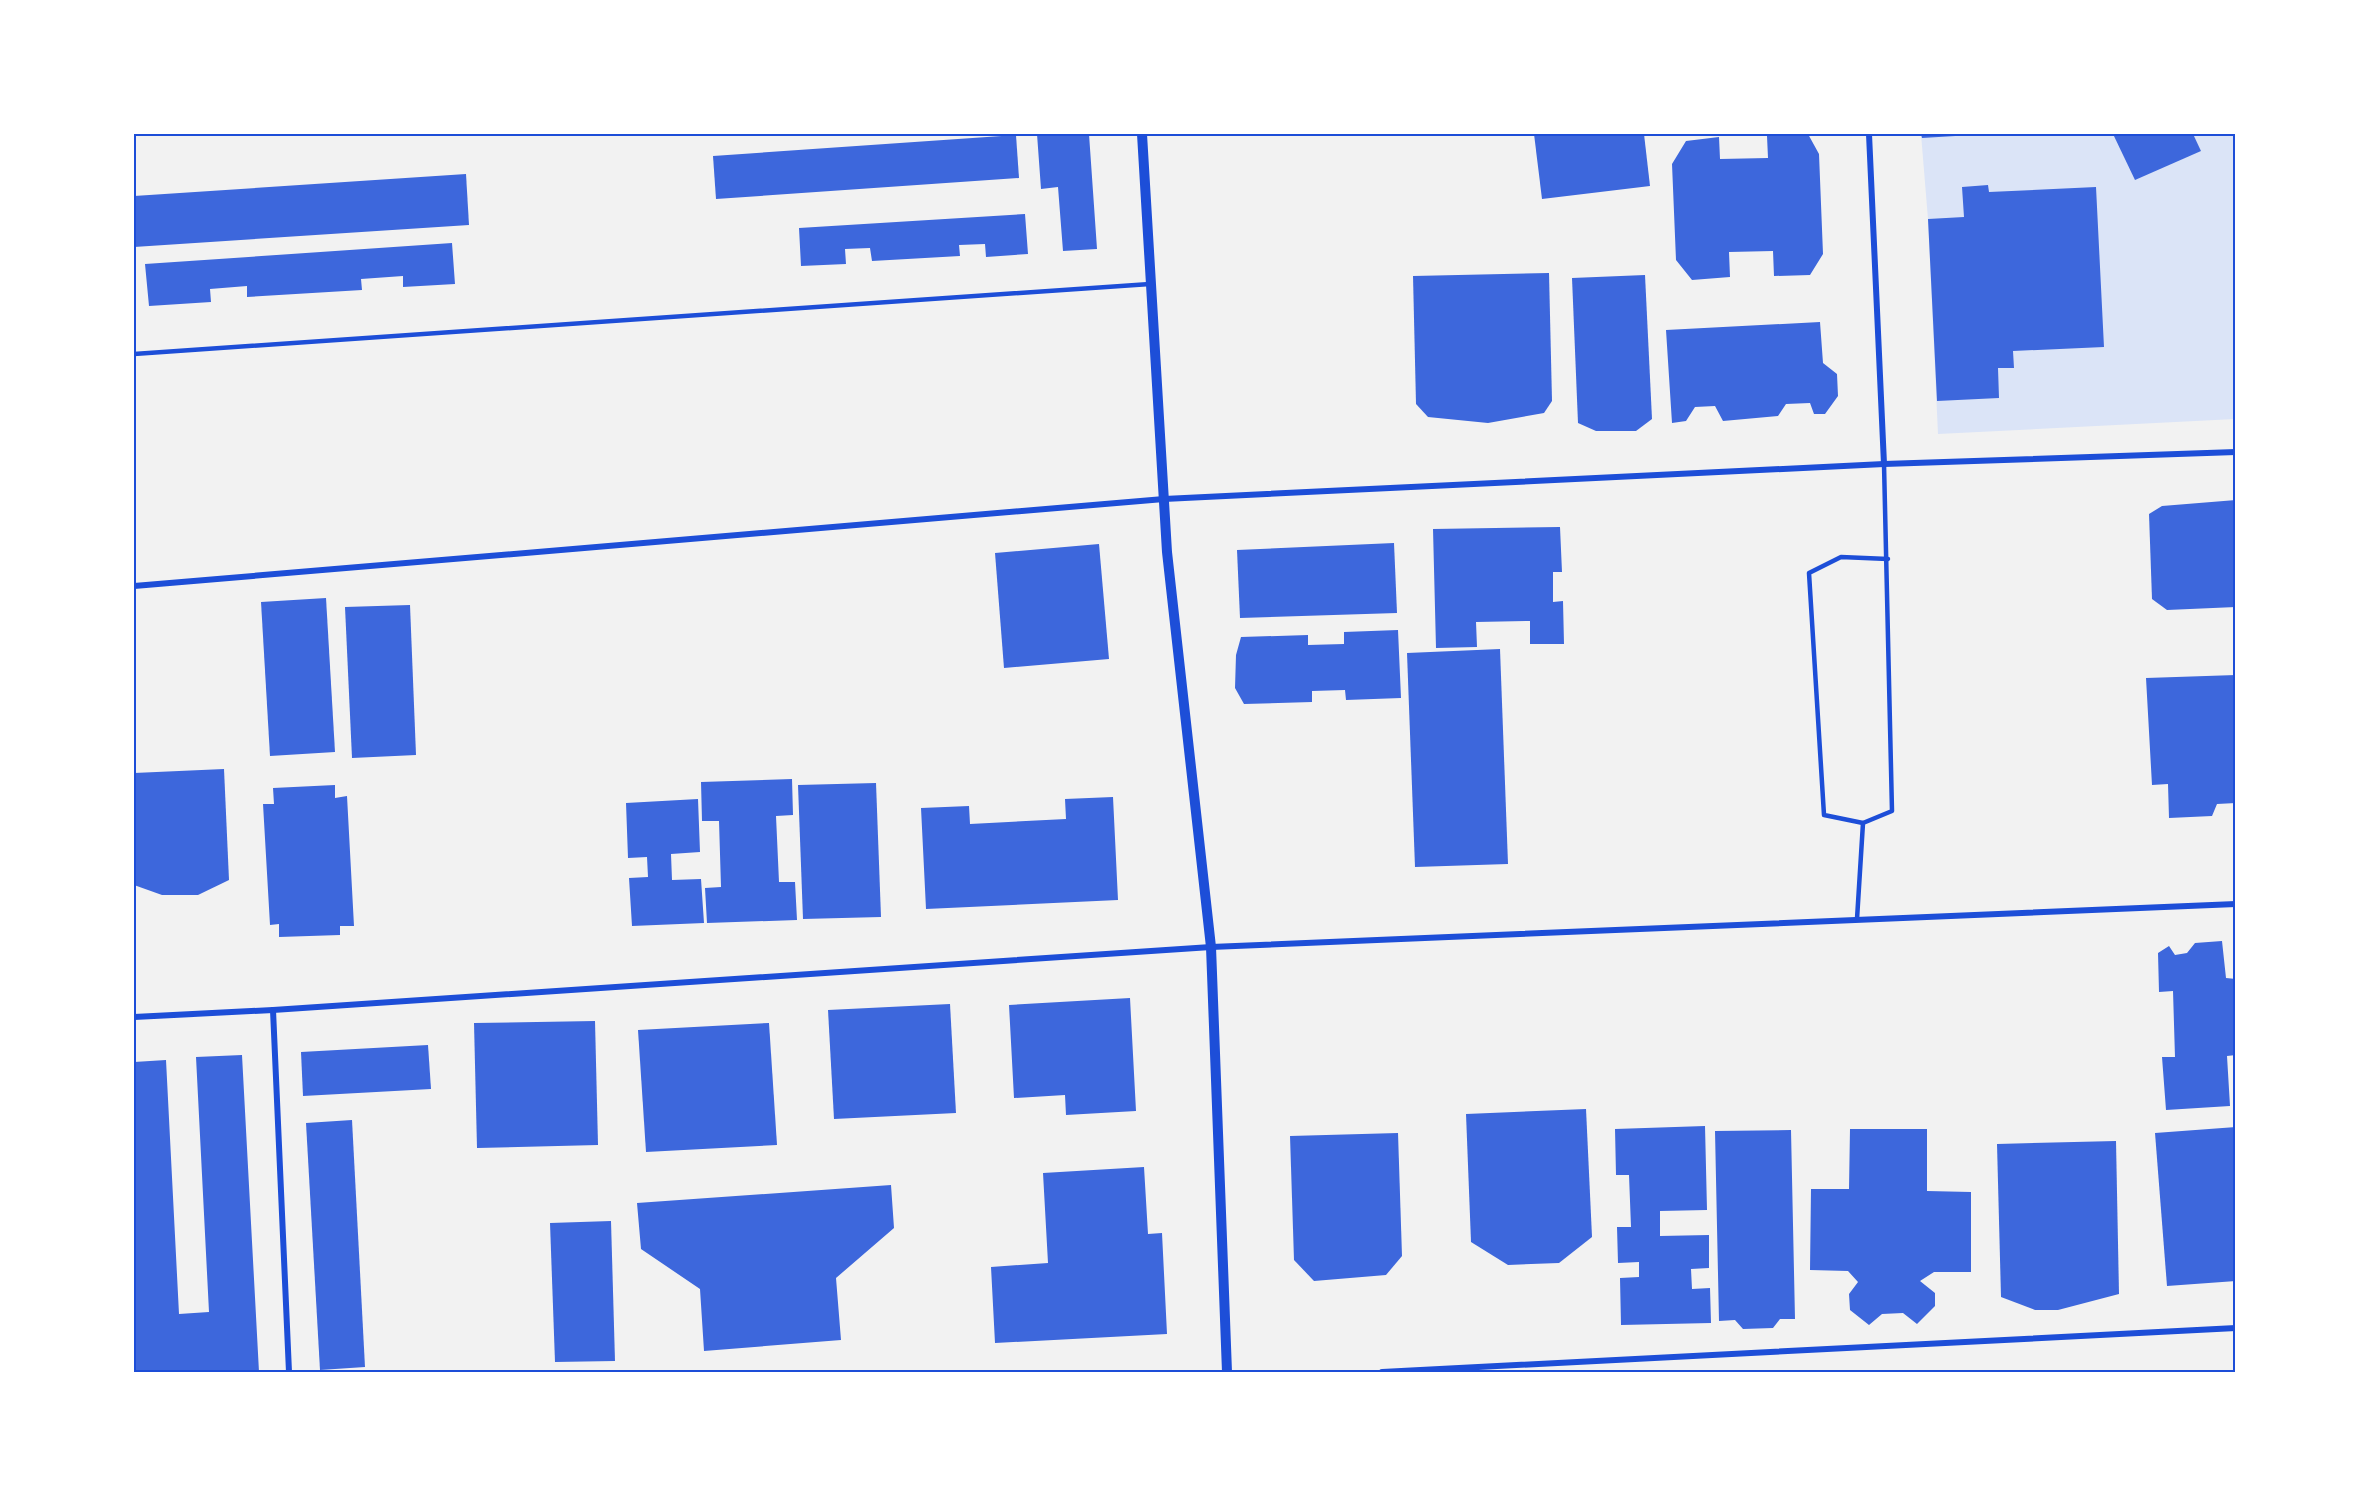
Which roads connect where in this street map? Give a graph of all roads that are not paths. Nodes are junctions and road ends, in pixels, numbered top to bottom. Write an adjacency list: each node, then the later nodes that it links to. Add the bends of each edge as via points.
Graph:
1 (1142, 134): 3 (street)
2 (1869, 134): 6 (street)
3 (1150, 284): 4 (lane); 7 (street)
4 (134, 354)
5 (2235, 452): 6 (street)
6 (1884, 464): 7 (street); 8 (lane)
7 (1164, 499): 9 (street); 13 (street)
8 (1888, 559): 10 (lane, via 1892,811); 10 (lane, via 1841,557 1809,573 1824,815)
9 (134, 586)
10 (1863, 823): 12 (lane)
11 (2235, 903): 12 (street)
12 (1857, 919): 13 (street)
13 (1211, 947): 14 (street); 18 (street)
14 (273, 1010): 15 (street); 17 (street)
15 (134, 1017)
16 (2235, 1328): 19 (street)
17 (289, 1372)
18 (1227, 1372)
19 (1382, 1372)

